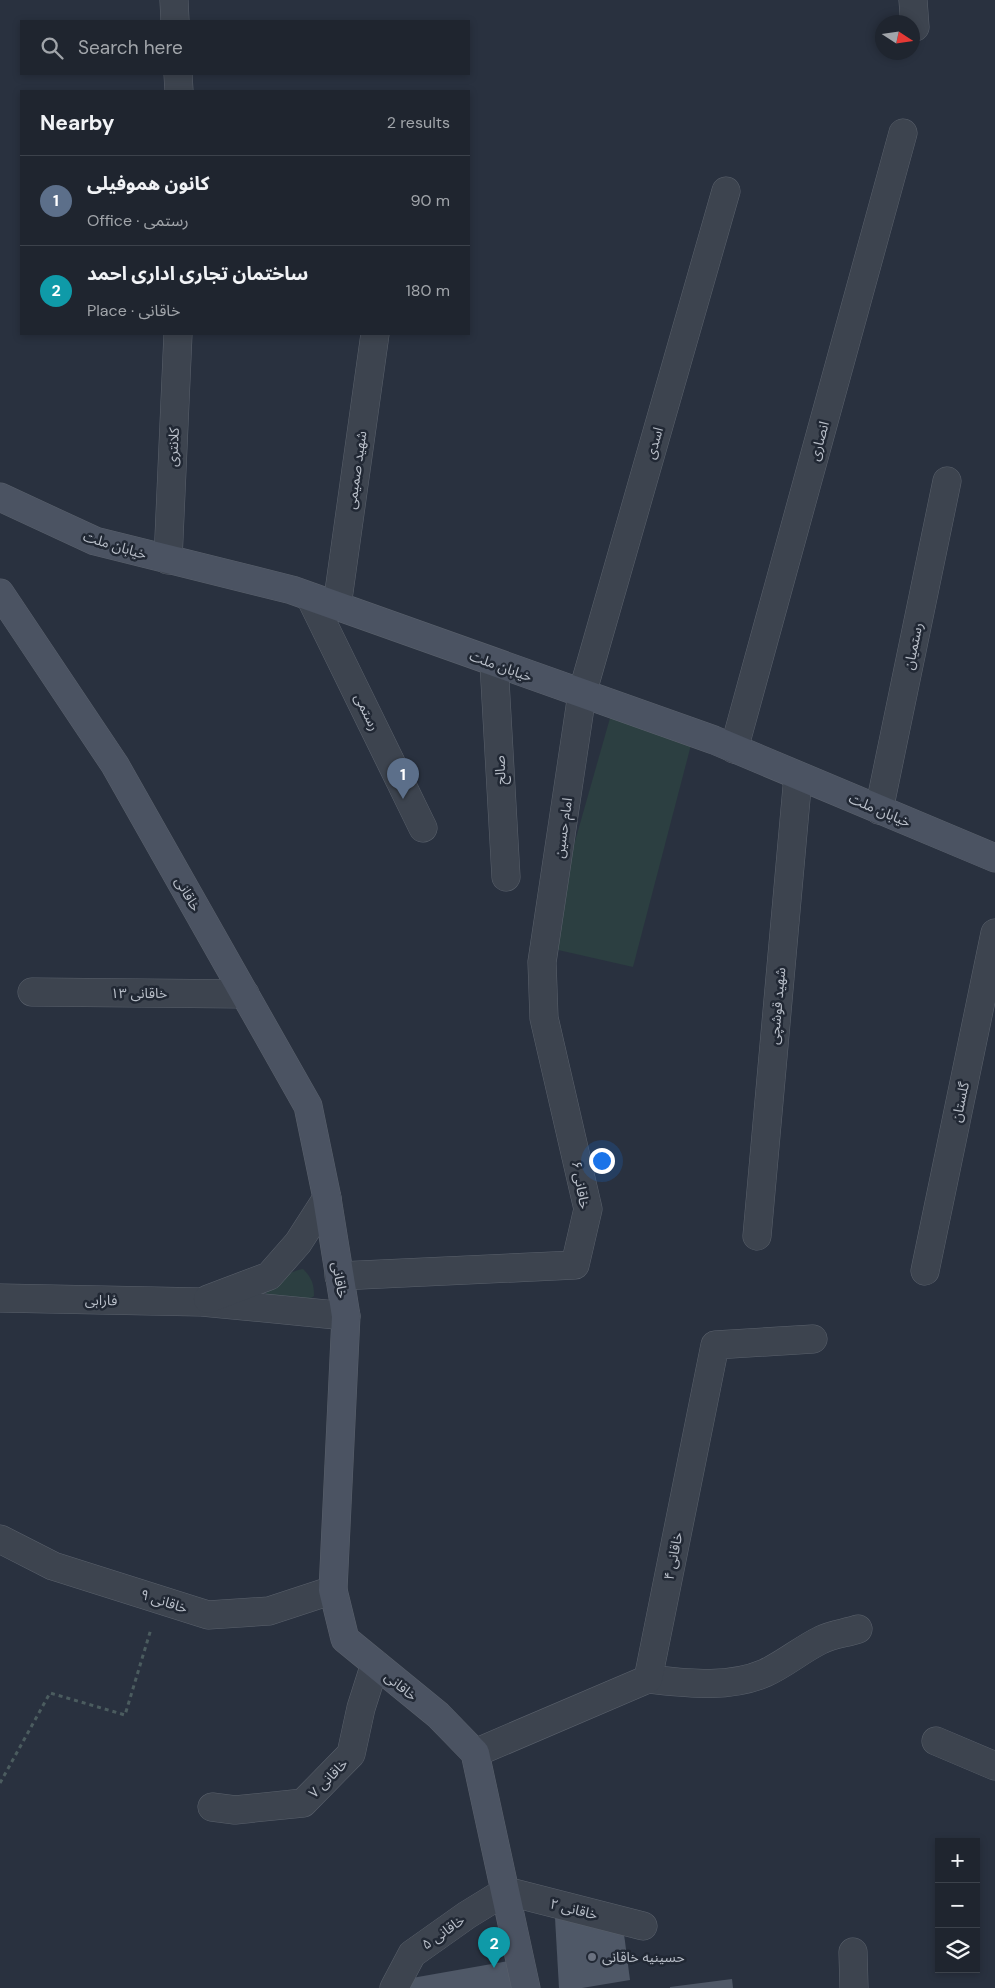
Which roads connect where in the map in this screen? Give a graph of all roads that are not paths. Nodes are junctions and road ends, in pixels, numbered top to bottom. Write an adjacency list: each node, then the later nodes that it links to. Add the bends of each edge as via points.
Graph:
1 (174, 0): 4 (street)
2 (913, 0): 3 (street)
3 (914, 15)
4 (175, 20)
5 (178, 75): 6 (street)
6 (179, 90)
7 (903, 133): 19 (street, انصاری)
8 (726, 191): 18 (street, اسدی)
9 (178, 335): 13 (street, کلانتری)
10 (375, 335): 16 (street, شهید صمیمی)
11 (947, 481): 21 (street, رستمیان)
12 (0, 497): 13 (main road, خیابان ملت, via 95,542)
13 (168, 560): 15 (main road, خیابان ملت)
14 (0, 593): 28 (main road, خاقانی, via 115,766)
15 (310, 597): 16 (main road, خیابان ملت); 22 (street, رستمی)
16 (337, 606): 17 (main road, خیابان ملت)
17 (494, 663): 18 (main road, خیابان ملت); 24 (street, صالح)
18 (582, 694): 19 (main road, خیابان ملت); 26 (street, امام حسین)
19 (734, 749): 20 (main road, خیابان ملت)
20 (798, 776): 21 (main road, خیابان ملت); 30 (street, شهید قوشچی)
21 (879, 810): 23 (main road, خیابان ملت)
22 (423, 828)
23 (995, 858)
24 (506, 877)
25 (995, 933): 31 (street, گلستان)
26 (542, 962): 32 (street, خاقانی ۶, via 544,1018 588,1209 576,1265)
27 (32, 992): 28 (street, خاقانی ۱۳)
28 (245, 994): 29 (main road, خاقانی, via 308,1106)
29 (327, 1198): 32 (main road, خاقانی); 34 (street, فارابی, via 298,1244 269,1276)
30 (757, 1236)
31 (925, 1271)
32 (339, 1276): 35 (main road, خاقانی)
33 (0, 1298): 34 (street, فارابی)
34 (202, 1302): 35 (street, فارابی)
35 (346, 1316): 38 (main road, خاقانی)
36 (813, 1339): 41 (street, خاقانی ۴, via 716,1345)
37 (0, 1539): 38 (street, خاقانی ٩, via 53,1566 208,1615 269,1612)
38 (333, 1590): 40 (main road, خاقانی, via 345,1639)
39 (858, 1630): 41 (street, via 822,1639 764,1673 734,1683)
40 (375, 1664): 43 (main road, خاقانی, via 438,1715); 45 (street, خاقانی ۷, via 351,1754 303,1803 235,1810)
41 (648, 1679): 43 (street)
42 (936, 1741): 44 (street)
43 (476, 1753): 46 (main road)
44 (995, 1766)
45 (212, 1807)
46 (506, 1891): 47 (street, خاقانی ۲); 49 (street, خاقانی ۵, via 412,1954); 50 (main road)
47 (643, 1926)
48 (853, 1952): 51 (street)
49 (394, 1988)
50 (526, 1988)
51 (854, 1988)

